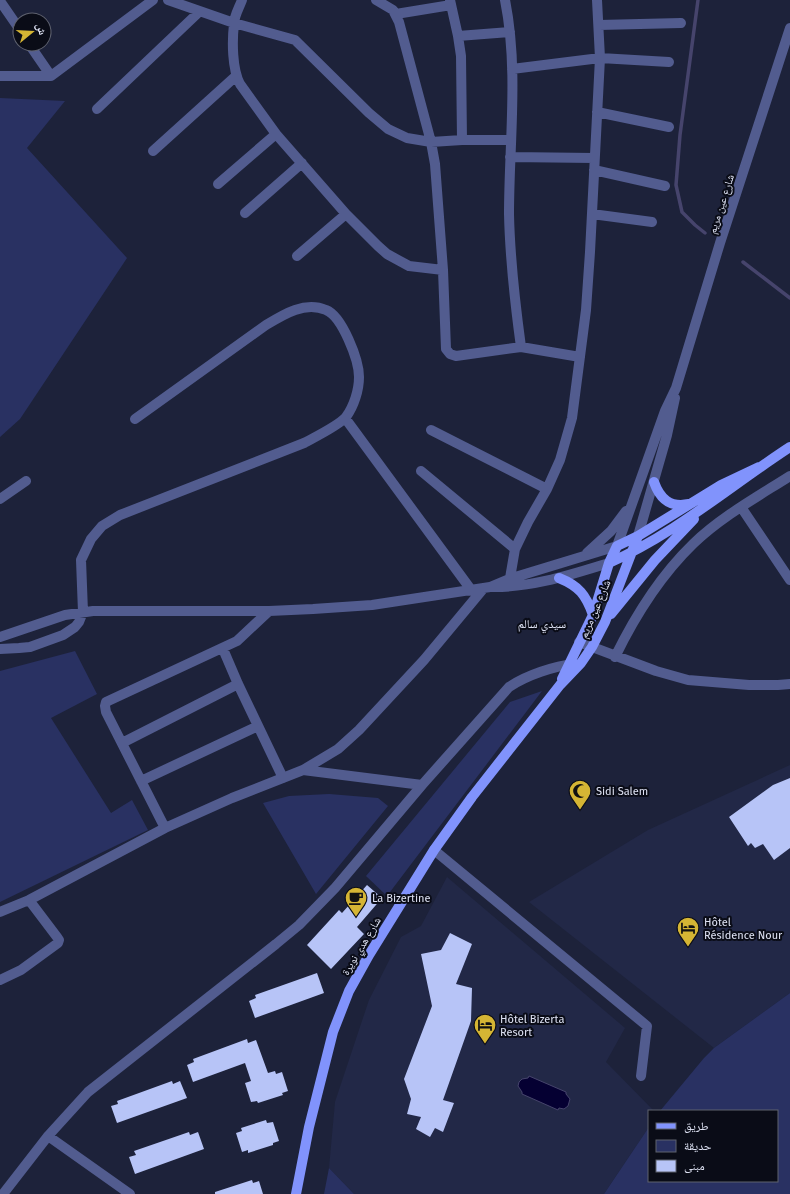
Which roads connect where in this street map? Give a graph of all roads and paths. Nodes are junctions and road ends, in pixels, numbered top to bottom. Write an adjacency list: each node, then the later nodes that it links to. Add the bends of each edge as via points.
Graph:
1 (154, 0): 23 (street)
2 (168, 0): 9 (street)
3 (242, 0): 12 (street)
4 (376, 0): 10 (street)
5 (505, 0): 16 (street)
6 (597, 0): 14 (street)
7 (0, 1): 11 (street)
8 (451, 2): 10 (street); 17 (street)
9 (199, 12): 12 (street); 25 (street)
10 (396, 14): 31 (street)
11 (12, 18)
12 (234, 23): 24 (street); 31 (street, via 295,40 388,129 407,138)
13 (681, 23): 14 (street)
14 (599, 26): 19 (street)
15 (790, 28): 47 (street, شارع عين مريم)
16 (510, 32): 17 (street); 21 (street)
17 (458, 36): 29 (street, via 461,56)
18 (34, 52): 23 (street)
19 (600, 58): 20 (street); 21 (street); 26 (street)
20 (669, 62)
21 (512, 69): 30 (street)
22 (0, 76): 23 (street)
23 (51, 76)
24 (236, 76): 28 (street); 32 (street)
25 (97, 109)
26 (597, 112): 27 (street); 34 (street)
27 (668, 126)
28 (276, 134): 35 (street); 37 (street)
29 (462, 140): 30 (street); 31 (street)
30 (510, 140): 33 (street)
31 (431, 142): 44 (street, via 437,182)
32 (153, 151)
33 (510, 157): 34 (street); 45 (street, via 512,274)
34 (594, 158): 36 (street)
35 (302, 163): 39 (street); 40 (street)
36 (594, 170): 38 (street); 41 (street)
37 (218, 184)
38 (665, 186)
39 (245, 213)
40 (346, 214): 43 (street); 44 (street, via 387,254 399,261 409,266)
41 (592, 214): 42 (street); 46 (street)
42 (652, 222)
43 (297, 256)
44 (443, 270): 45 (street, via 446,349 450,354 462,356)
45 (521, 347): 46 (street)
46 (580, 357): 57 (street, via 572,418 560,460)
47 (676, 388): 56 (street, شارع عين مريم); 59 (street, شارع عين مريم, via 665,411)
48 (345, 418): 49 (street, via 353,406 357,393 359,376 356,360 337,319 327,310 315,307 300,308 266,325); 72 (street); 74 (street, via 304,443 120,515 102,526 91,539 81,560)
49 (135, 419)
50 (431, 430): 57 (street)
51 (790, 447): 52 (main road)
52 (759, 467): 60 (main road); 61 (main road)
53 (421, 471): 65 (street)
54 (790, 476): 62 (street)
55 (26, 481): 58 (street)
56 (654, 482): 60 (main road, via 663,499 672,504); 63 (street, شارع عين مريم)
57 (547, 489): 65 (street)
58 (0, 498)
59 (634, 499): 64 (street, شارع عين مريم); 67 (street, via 611,531)
60 (691, 503): 63 (main road)
61 (709, 503): 66 (main road); 76 (main road, via 655,560)
62 (742, 507): 70 (street); 82 (street, via 711,528 672,566 632,624)
63 (638, 536): 64 (main road); 66 (main road, شارع عين مريم)
64 (617, 546): 67 (street); 68 (main road, شارع عين مريم)
65 (515, 548): 71 (street)
66 (630, 554): 68 (main road); 76 (main road, شارع عين مريم)
67 (582, 558): 71 (street)
68 (609, 563): 69 (street); 75 (main road, شارع عين مريم)
69 (559, 578): 71 (street); 75 (main road, via 571,583 581,592 589,603)
70 (790, 580)
71 (509, 583): 72 (street)
72 (482, 589): 73 (street, via 372,604); 90 (street, via 424,660 359,730 338,749)
73 (269, 611): 74 (street); 81 (street, via 237,642)
74 (83, 612): 77 (street); 80 (street, via 79,622 63,635 30,647)
75 (592, 615): 78 (main road, شارع عين مريم)
76 (605, 622): 79 (main road, شارع عين مريم)
77 (0, 636)
78 (579, 642): 79 (street); 84 (main road, شارع عين مريم)
79 (592, 647): 82 (street); 83 (main road, شارع عين مريم)
80 (0, 648)
81 (223, 649): 85 (street); 89 (street, via 106,702 106,712)
82 (615, 657): 87 (street, via 688,680 749,685)
83 (581, 663): 84 (street); 86 (main road, شارع عين مريم)
84 (568, 665): 86 (main road, شارع عين مريم); 93 (street, via 519,680 509,687)
85 (238, 684): 88 (street); 89 (street)
86 (560, 684): 95 (main road, شارع هدي نويرة)
87 (790, 684)
88 (258, 726): 91 (street); 92 (street)
89 (122, 743): 92 (street)
90 (303, 770): 91 (street); 93 (street)
91 (283, 778): 94 (street)
92 (140, 781): 94 (street)
93 (422, 785): 100 (street, via 335,888 299,925 88,1092)
94 (165, 828): 96 (street)
95 (434, 850): 99 (street, via 647,1026); 103 (main road, شارع هدي نويرة, via 349,990 331,1039 309,1127)
96 (28, 900): 97 (street); 98 (street, via 57,936 58,943 21,970)
97 (0, 912)
98 (0, 980)
99 (641, 1076)
100 (48, 1136): 101 (street); 102 (street)
101 (3, 1194)
102 (130, 1194)
103 (296, 1194)

